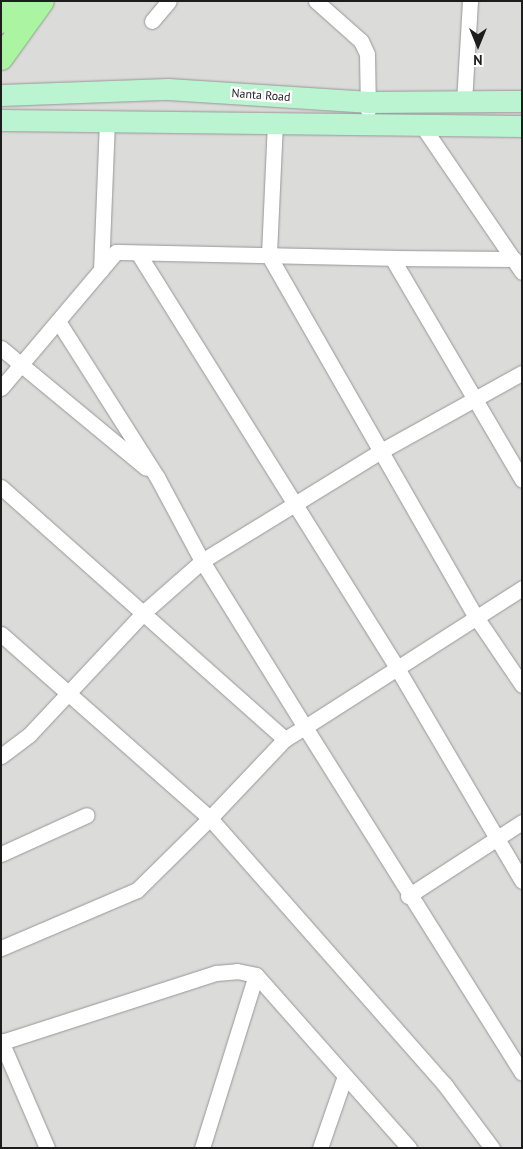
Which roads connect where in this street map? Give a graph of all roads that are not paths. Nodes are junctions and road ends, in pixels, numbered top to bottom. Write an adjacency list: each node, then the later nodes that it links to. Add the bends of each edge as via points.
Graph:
1 (16, 1): 6 (main road)
2 (42, 1): 8 (main road)
3 (169, 1): 7 (street)
4 (470, 1): 12 (street)
5 (321, 3): 11 (street, via 361,41 367,54)
6 (1, 21)
7 (152, 21)
8 (1, 58)
9 (1, 95): 11 (main road, Nanta Road, via 168,89)
10 (522, 101): 12 (main road, Nanta Road)
11 (367, 102): 12 (main road, Nanta Road); 16 (street)
12 (464, 102)
13 (1, 120): 14 (main road, Nanta Road)
14 (108, 122): 15 (main road, Nanta Road); 23 (street)
15 (275, 122): 16 (main road, Nanta Road); 20 (street)
16 (369, 124): 17 (main road, Nanta Road)
17 (421, 124): 18 (main road, Nanta Road); 22 (street)
18 (522, 126)
19 (138, 252): 20 (street); 23 (street, via 116,252); 34 (street)
20 (269, 256): 21 (street); 30 (street)
21 (392, 258): 22 (street); 29 (street)
22 (518, 266)
23 (101, 270): 24 (street)
24 (58, 321): 26 (street); 31 (street)
25 (1, 348): 26 (street)
26 (22, 364): 28 (street); 31 (street)
27 (522, 373): 29 (street)
28 (1, 388)
29 (472, 400): 30 (street); 32 (street)
30 (381, 451): 34 (street); 38 (street)
31 (157, 477): 35 (street)
32 (522, 480)
33 (1, 488): 37 (street)
34 (295, 505): 35 (street); 40 (street)
35 (202, 562): 37 (street); 43 (street)
36 (522, 588): 38 (street)
37 (143, 613): 42 (street); 44 (street)
38 (476, 617): 40 (street); 41 (street)
39 (1, 634): 42 (street)
40 (397, 668): 43 (street); 49 (street)
41 (522, 685)
42 (68, 694): 45 (street, via 29,735); 47 (street)
43 (305, 727): 44 (street); 52 (street)
44 (285, 739): 47 (street)
45 (1, 756)
46 (86, 815): 50 (street)
47 (210, 818): 53 (street, via 137,890); 62 (street, via 445,1085)
48 (522, 822): 49 (street)
49 (496, 839): 51 (street); 52 (street)
50 (1, 854)
51 (522, 881)
52 (408, 896): 56 (street)
53 (1, 948)
54 (256, 975): 55 (street, via 237,970 216,973); 57 (street); 59 (street)
55 (2, 1041): 58 (street)
56 (522, 1073)
57 (345, 1076): 60 (street); 61 (street)
58 (47, 1148)
59 (202, 1148)
60 (320, 1148)
61 (409, 1148)
62 (492, 1148)

